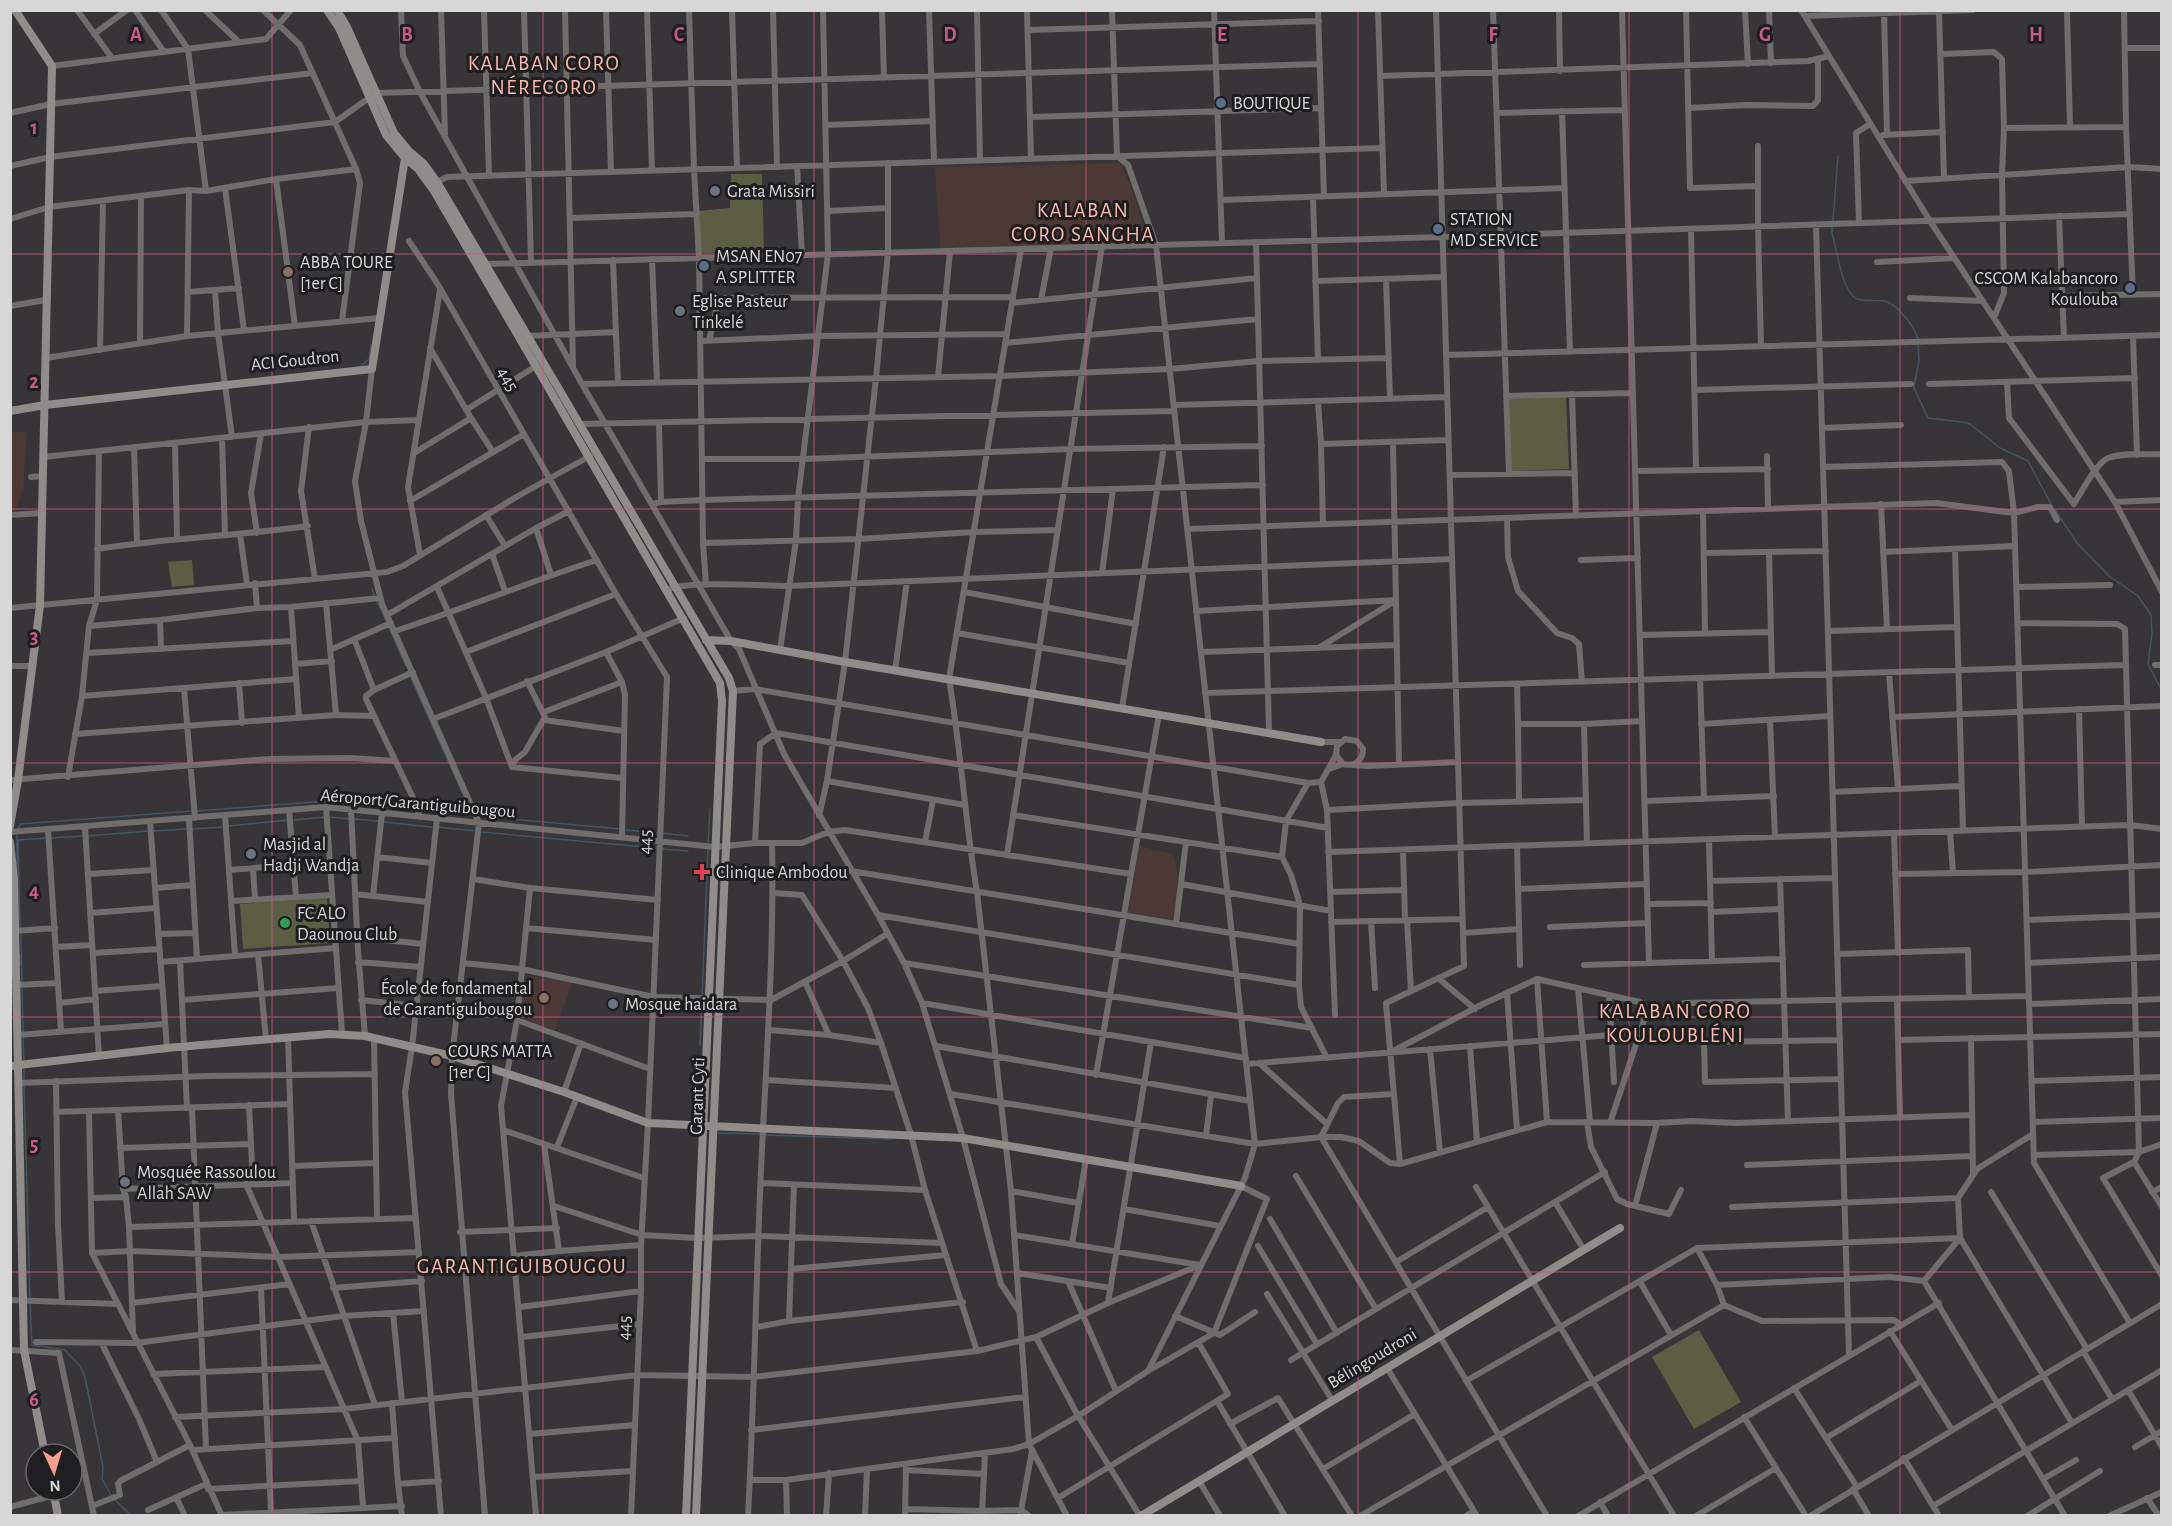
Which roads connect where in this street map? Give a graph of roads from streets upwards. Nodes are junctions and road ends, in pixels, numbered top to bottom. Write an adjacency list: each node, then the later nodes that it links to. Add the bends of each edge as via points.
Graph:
1 (15, 10): 62 (street)
2 (77, 10): 49 (street)
3 (127, 10): 49 (street)
4 (135, 10): 54 (street)
5 (161, 10): 53 (street)
6 (206, 10): 50 (street)
7 (263, 10): 45 (street)
8 (291, 10): 45 (street)
9 (327, 10): 88 (street)
10 (337, 10): 88 (street)
11 (400, 10): 87 (street, via 403,56)
12 (441, 10): 86 (street)
13 (484, 10): 85 (street)
14 (524, 10): 84 (street)
15 (565, 10): 83 (street)
16 (606, 10): 81 (street)
17 (647, 10): 80 (street)
18 (689, 10): 79 (street)
19 (732, 10): 78 (street)
20 (773, 10): 77 (street)
21 (823, 10): 76 (street)
22 (882, 10): 75 (street)
23 (929, 10): 73 (street)
24 (977, 10): 72 (street)
25 (1027, 10): 48 (street)
26 (1112, 10): 47 (street)
27 (1214, 10): 46 (street)
28 (1318, 10): 44 (street)
29 (1378, 10): 74 (street)
30 (1436, 10): 70 (street)
31 (1493, 10): 71 (street)
32 (1559, 10): 67 (street)
33 (1622, 10): 65 (street)
34 (1686, 10): 63 (street)
35 (1745, 10): 61 (street)
36 (1768, 10): 59 (street)
37 (1973, 10): 40 (street)
38 (2067, 10): 103 (street)
39 (2124, 10): 51 (street)
40 (1939, 11): 41 (street); 55 (street)
41 (1884, 12): 43 (street); 107 (street)
42 (1803, 13): 43 (street); 56 (street)
43 (1823, 13)
44 (1319, 21): 46 (street); 60 (street)
45 (279, 24): 50 (street, via 266,39); 68 (street, via 300,45)
46 (1215, 24): 47 (street); 64 (street)
47 (1113, 27): 48 (street); 66 (street)
48 (1028, 30): 69 (street)
49 (94, 34): 57 (street)
50 (239, 42): 53 (street)
51 (2126, 48): 52 (street); 104 (street)
52 (2162, 48)
53 (188, 49): 54 (street); 82 (street)
54 (164, 52): 57 (street)
55 (1940, 54): 105 (street, via 1994,52 2000,56); 106 (street)
56 (1829, 56): 58 (street); 101 (street)
57 (112, 58): 62 (street)
58 (1818, 59): 59 (street); 91 (street, via 1818,100 1813,106)
59 (1771, 63): 61 (street)
60 (1320, 64): 64 (street); 90 (street)
61 (1748, 64): 63 (street)
62 (51, 66): 89 (street)
63 (1688, 67): 65 (street); 91 (street)
64 (1216, 68): 66 (street); 93 (street)
65 (1623, 68): 67 (street); 92 (street)
66 (1114, 71): 69 (street); 97 (street)
67 (1560, 71): 71 (street)
68 (312, 73): 82 (street); 100 (street)
69 (1029, 73): 72 (street); 98 (street)
70 (1438, 73): 71 (street); 74 (street); 148 (street)
71 (1496, 73): 96 (street)
72 (978, 75): 73 (street); 119 (street)
73 (931, 76): 75 (street); 99 (street)
74 (1380, 76): 112 (street)
75 (884, 78): 76 (street)
76 (825, 79): 77 (street); 102 (street)
77 (775, 81): 78 (street); 125 (street)
78 (734, 82): 79 (street); 127 (street)
79 (691, 83): 80 (street); 129 (street)
80 (650, 85): 81 (street); 131 (street)
81 (608, 86): 83 (street); 132 (street)
82 (192, 87): 89 (street); 109 (street)
83 (567, 87): 84 (street); 133 (street)
84 (526, 88): 85 (street); 134 (street)
85 (486, 90): 86 (street); 137 (street)
86 (444, 91): 87 (street); 110 (street)
87 (420, 92): 88 (street); 110 (street)
88 (372, 95): 100 (street); 115 (street)
89 (51, 104): 95 (street); 117 (street)
90 (1321, 108): 93 (street); 113 (street)
91 (1689, 108): 142 (street, via 1690,188)
92 (1624, 110): 94 (street); 169 (street)
93 (1218, 111): 97 (street); 114 (street)
94 (1562, 111): 96 (street); 144 (street)
95 (10, 113)
96 (1497, 113): 146 (street)
97 (1115, 115): 98 (street); 116 (street)
98 (1030, 117): 118 (street)
99 (933, 121): 102 (street); 120 (street)
100 (335, 122): 109 (street); 128 (street)
101 (1870, 124): 108 (street); 165 (street, via 1856,133)
102 (826, 125): 122 (street)
103 (2070, 127): 104 (street); 105 (street)
104 (2126, 127): 126 (street)
105 (2004, 128): 135 (street)
106 (1943, 132): 107 (street); 138 (street)
107 (1887, 135): 108 (street)
108 (1878, 136): 140 (street)
109 (199, 138): 117 (street); 147 (street)
110 (445, 138): 136 (street)
111 (1758, 146): 142 (street)
112 (1382, 148): 113 (street); 149 (street)
113 (1323, 150): 114 (street); 151 (street)
114 (1219, 153): 116 (street); 153 (street)
115 (407, 155): 141 (street, via 424,164); 218 (street); 257 (street, via 428,182)
116 (1117, 156): 118 (street); 177 (street, via 1128,165)
117 (50, 157): 123 (street); 155 (street)
118 (1031, 159): 119 (street)
119 (980, 160): 120 (street)
120 (934, 162): 121 (street)
121 (888, 163): 122 (street); 156 (street)
122 (827, 165): 124 (street); 157 (street)
123 (10, 166)
124 (797, 166): 125 (street); 184 (street)
125 (777, 167): 127 (street)
126 (2129, 167): 130 (street); 135 (street); 159 (street)
127 (737, 168): 129 (street)
128 (356, 169): 139 (street); 221 (street, via 360,183)
129 (694, 169): 131 (street); 158 (street)
130 (2162, 169)
131 (652, 171): 132 (street)
132 (611, 172): 133 (street)
133 (570, 173): 134 (street); 161 (street)
134 (529, 174): 137 (street); 190 (street)
135 (2002, 174): 138 (street); 162 (street)
136 (468, 176): 137 (street); 141 (street, via 447,177); 192 (street)
137 (489, 176)
138 (1944, 178): 140 (street)
139 (276, 180): 143 (street); 222 (street)
140 (1905, 181): 164 (street)
141 (437, 182): 193 (street)
142 (1758, 186): 167 (street)
143 (225, 188): 147 (street); 198 (street)
144 (1565, 188): 146 (street); 170 (street)
145 (189, 190): 147 (street); 150 (street); 202 (street)
146 (1499, 190): 148 (street); 171 (street)
147 (206, 191)
148 (1441, 192): 149 (street); 172 (street)
149 (1384, 194): 151 (street)
150 (141, 196): 154 (street); 242 (street)
151 (1324, 196): 152 (street)
152 (1313, 197): 153 (street); 173 (street)
153 (1221, 200): 176 (street)
154 (103, 201): 155 (street); 248 (street)
155 (49, 207): 163 (street); 213 (street)
156 (888, 208): 157 (street); 182 (street)
157 (828, 211): 183 (street)
158 (697, 214): 161 (street); 185 (street)
159 (2130, 214): 160 (street); 204 (street)
160 (2059, 216): 162 (street); 206 (street)
161 (571, 218): 189 (street)
162 (2002, 218): 164 (street); 219 (street, via 2004,293)
163 (10, 219)
164 (1930, 221): 165 (street); 186 (street)
165 (1859, 223): 166 (street)
166 (1816, 225): 167 (street); 244 (street)
167 (1758, 227): 168 (street); 245 (street)
168 (1691, 229): 169 (street); 247 (street)
169 (1628, 231): 170 (street); 249 (street)
170 (1566, 233): 171 (street); 250 (street)
171 (1501, 235): 172 (street); 251 (street)
172 (1442, 237): 173 (street); 194 (street)
173 (1314, 240): 175 (street); 197 (street)
174 (409, 241): 201 (street, 445)
175 (1257, 242): 176 (street); 195 (street)
176 (1222, 243): 177 (street)
177 (1156, 245): 178 (street); 199 (street)
178 (1102, 246): 179 (street); 203 (street)
179 (1051, 248): 180 (street); 215 (street)
180 (1021, 249): 181 (street); 214 (street)
181 (950, 251): 182 (street); 208 (street)
182 (888, 252): 183 (street); 207 (street)
183 (828, 254): 184 (street); 211 (street)
184 (802, 255): 185 (street)
185 (699, 258): 187 (street); 209 (street)
186 (1954, 258): 191 (street); 216 (street)
187 (652, 259): 188 (street); 269 (street)
188 (613, 260): 189 (street); 225 (street)
189 (572, 261): 190 (street); 227 (street)
190 (531, 262): 192 (street)
191 (1877, 262)
192 (515, 263): 193 (street); 228 (street)
193 (486, 264): 234 (street)
194 (1444, 277): 196 (street); 252 (street)
195 (1257, 278): 199 (street); 220 (street)
196 (1386, 279): 197 (street); 254 (street)
197 (1315, 281): 255 (street)
198 (238, 288): 200 (street); 224 (street)
199 (1161, 288): 203 (street); 223 (street)
200 (215, 290): 202 (street); 226 (street)
201 (440, 290): 246 (street); 278 (street, 445)
202 (188, 292): 233 (street)
203 (1095, 294): 215 (street); 231 (street)
204 (2133, 294): 205 (street); 206 (street)
205 (2162, 294)
206 (2062, 296): 238 (street)
207 (884, 297): 208 (street); 211 (street); 236 (street)
208 (946, 297): 214 (street); 230 (street)
209 (700, 298): 210 (street); 240 (street)
210 (718, 298): 211 (street); 241 (street)
211 (823, 298): 235 (street)
212 (1910, 298): 216 (street)
213 (46, 300): 217 (street); 253 (street)
214 (1012, 300): 215 (street); 229 (street)
215 (1041, 300)
216 (1983, 301): 219 (street)
217 (10, 306)
218 (380, 318): 221 (street); 259 (street)
219 (1994, 318): 239 (street)
220 (1258, 319): 223 (street); 256 (street)
221 (342, 321): 222 (street)
222 (295, 326): 224 (street)
223 (1165, 328): 231 (street); 260 (street)
224 (244, 330): 226 (street)
225 (616, 332): 227 (street); 271 (street)
226 (218, 333): 233 (street); 272 (street)
227 (574, 333): 228 (street); 258 (street)
228 (555, 334): 234 (street); 258 (street)
229 (1006, 334): 230 (street); 243 (street)
230 (942, 335): 236 (street); 263 (street)
231 (1088, 335): 243 (street); 261 (street)
232 (2162, 335): 237 (street)
233 (187, 336): 242 (street)
234 (527, 336): 299 (street)
235 (819, 336): 236 (street); 241 (street); 266 (street)
236 (880, 336): 264 (street)
237 (2133, 336): 238 (street); 265 (street)
238 (2064, 338): 239 (street)
239 (2008, 339): 244 (street); 267 (street)
240 (701, 341): 241 (street); 268 (street)
241 (709, 341)
242 (140, 343): 248 (street)
243 (1005, 343): 262 (street)
244 (1820, 345): 245 (street); 276 (street)
245 (1761, 346): 247 (street)
246 (430, 348): 288 (street); 295 (street)
247 (1693, 348): 249 (street); 277 (street)
248 (100, 350): 253 (street)
249 (1632, 350): 250 (street); 279 (street)
250 (1570, 352): 251 (street)
251 (1505, 354): 252 (street); 281 (street)
252 (1446, 355): 282 (street)
253 (45, 358): 286 (street)
254 (1389, 358): 255 (street); 283 (street)
255 (1318, 360): 256 (street)
256 (1260, 362): 260 (street); 285 (street)
257 (537, 366): 278 (street); 323 (street)
258 (573, 368): 273 (street)
259 (372, 369): 272 (street, ACI Goudron); 296 (street)
260 (1170, 369): 261 (street); 287 (street)
261 (1082, 372): 262 (street); 290 (street)
262 (1000, 376): 263 (street); 291 (street)
263 (938, 377): 264 (street)
264 (876, 378): 266 (street); 293 (street)
265 (2134, 378): 267 (street); 322 (street)
266 (814, 379): 268 (street); 294 (street)
267 (2035, 380): 270 (street); 333 (street)
268 (701, 381): 269 (street); 297 (street)
269 (657, 382): 271 (street)
270 (2007, 382): 275 (street); 333 (street, via 2009,418 2073,504)
271 (618, 383): 273 (street)
272 (225, 384): 286 (street, ACI Goudron); 306 (street)
273 (582, 384): 300 (street)
274 (1911, 384): 276 (street)
275 (1929, 384)
276 (1821, 387): 277 (street); 303 (street)
277 (1694, 390): 331 (street)
278 (498, 391): 288 (street); 305 (street, 445)
279 (1633, 393): 280 (street); 332 (street)
280 (1572, 394): 281 (street); 334 (street)
281 (1506, 396): 335 (street)
282 (1447, 397): 283 (street); 308 (street)
283 (1390, 399): 284 (street)
284 (1318, 401): 285 (street); 311 (street)
285 (1260, 403): 287 (street); 312 (street)
286 (45, 405): 289 (street, ACI Goudron); 326 (street)
287 (1174, 408): 290 (street); 315 (street)
288 (466, 410): 292 (street)
289 (10, 411)
290 (1076, 413): 291 (street); 316 (street)
291 (994, 415): 293 (street); 319 (street)
292 (471, 418): 318 (street); 320 (street)
293 (871, 418): 294 (street); 324 (street)
294 (808, 419): 297 (street); 328 (street)
295 (418, 420): 296 (street); 320 (street)
296 (366, 422): 302 (street); 402 (street, via 355,481)
297 (702, 422): 298 (street); 327 (street)
298 (659, 423): 300 (street); 352 (street)
299 (580, 424): 300 (street); 418 (street)
300 (605, 424): 353 (street)
301 (1901, 426): 303 (street)
302 (309, 427): 304 (street); 370 (street, via 301,491)
303 (1822, 429): 329 (street)
304 (261, 434): 306 (street); 376 (street, via 251,493)
305 (524, 434): 318 (street); 339 (street, 445)
306 (232, 437): 307 (street)
307 (222, 438): 310 (street); 378 (street)
308 (1448, 441): 309 (street); 336 (street)
309 (1393, 442): 311 (street); 368 (street)
310 (175, 444): 313 (street); 379 (street)
311 (1321, 444): 369 (street)
312 (1262, 446): 315 (street); 340 (street)
313 (134, 447): 317 (street); 382 (street)
314 (1164, 447): 315 (street); 316 (street); 342 (street)
315 (1178, 447): 341 (street)
316 (1070, 449): 319 (street); 344 (street)
317 (99, 451): 326 (street); 386 (street)
318 (493, 452): 350 (street)
319 (987, 452): 324 (street); 345 (street)
320 (414, 453): 350 (street, via 408,487)
321 (2162, 454): 322 (street)
322 (2137, 455): 333 (street, via 2109,458)
323 (590, 456): 339 (street); 418 (street)
324 (867, 456): 328 (street); 346 (street)
325 (1767, 456): 330 (street)
326 (44, 457): 337 (street)
327 (703, 459): 328 (street); 348 (street)
328 (804, 459): 347 (street)
329 (1823, 467): 355 (street); 360 (street, via 2002,462 2009,471)
330 (1768, 469): 331 (street); 356 (street)
331 (1696, 470): 332 (street)
332 (1635, 471): 361 (street)
333 (2095, 471): 351 (street)
334 (1575, 473): 335 (street); 364 (street)
335 (1509, 474): 336 (street)
336 (1449, 475): 366 (street)
337 (43, 476): 338 (street); 359 (street)
338 (31, 477)
339 (550, 478): 357 (street, 445); 363 (street)
340 (1263, 485): 341 (street); 371 (street)
341 (1182, 487): 342 (street); 373 (street)
342 (1158, 488): 343 (street); 401 (street)
343 (1113, 489): 344 (street); 403 (street)
344 (1064, 490): 345 (street); 374 (street)
345 (980, 493): 346 (street); 375 (street)
346 (862, 496): 347 (street); 380 (street)
347 (798, 498): 348 (street); 381 (street)
348 (703, 500): 352 (street); 383 (street)
349 (2162, 500): 351 (street)
350 (410, 501): 392 (street)
351 (2115, 501): 421 (street)
352 (661, 502): 353 (street)
353 (653, 504): 412 (street)
354 (1881, 504): 355 (street); 360 (street, via 1936,503); 390 (street)
355 (1824, 507): 356 (street); 388 (street)
356 (1768, 508): 358 (street)
357 (569, 511): 372 (street); 396 (street, 445)
358 (1703, 511): 361 (street); 391 (street)
359 (42, 513): 362 (street); 427 (street)
360 (2014, 513): 367 (street, via 2050,507); 385 (street)
361 (1636, 514): 364 (street); 394 (street)
362 (10, 515)
363 (486, 515): 384 (street); 392 (street)
364 (1576, 516): 365 (street)
365 (1508, 518): 366 (street); 486 (street, via 1508,557 1518,591 1557,633 1579,644)
366 (1451, 520): 368 (street); 395 (street)
367 (2058, 520)
368 (1394, 521): 369 (street); 398 (street)
369 (1323, 524): 371 (street)
370 (308, 526): 376 (street); 406 (street)
371 (1264, 526): 373 (street); 399 (street)
372 (536, 528): 384 (street); 404 (street)
373 (1187, 529): 400 (street)
374 (1058, 530): 375 (street); 405 (street)
375 (974, 532): 380 (street); 407 (street)
376 (257, 533): 377 (street)
377 (240, 534): 378 (street); 411 (street)
378 (225, 535): 379 (street)
379 (177, 539): 382 (street)
380 (858, 539): 381 (street); 410 (street)
381 (796, 540): 383 (street); 415 (street)
382 (137, 543): 386 (street)
383 (703, 543): 413 (street)
384 (505, 546): 393 (street)
385 (2015, 546): 387 (street); 417 (street)
386 (97, 549): 424 (street)
387 (1955, 549): 390 (street); 442 (street)
388 (1826, 551): 389 (street); 445 (street)
389 (1770, 552): 391 (street); 446 (street)
390 (1883, 552): 443 (street)
391 (1704, 554): 448 (street)
392 (420, 555): 402 (street, via 387,572)
393 (492, 555): 416 (street); 419 (street)
394 (1638, 558): 397 (street); 449 (street)
395 (1452, 559): 398 (street); 489 (street)
396 (597, 560): 404 (street); 422 (street, 445)
397 (1581, 560)
398 (1395, 561): 399 (street); 425 (street)
399 (1265, 567): 400 (street); 429 (street)
400 (1192, 570): 401 (street); 433 (street)
401 (1144, 571): 403 (street); 440 (street)
402 (373, 572): 406 (street); 423 (street)
403 (1102, 573): 405 (street)
404 (551, 575): 419 (street)
405 (1051, 575): 407 (street); 432 (street)
406 (315, 579): 409 (street)
407 (966, 579): 408 (street); 420 (street)
408 (907, 581): 410 (street); 474 (street)
409 (255, 583): 411 (street); 431 (street)
410 (854, 583): 415 (street); 467 (street)
411 (247, 584): 424 (street)
412 (699, 585): 413 (street); 418 (street); 454 (street)
413 (706, 585): 415 (street)
414 (2110, 585): 417 (street)
415 (788, 586): 460 (street)
416 (437, 587): 434 (street); 435 (street)
417 (2017, 587): 439 (street)
418 (671, 588): 436 (street); 452 (street, Garant Cyti)
419 (505, 591): 434 (street)
420 (964, 592): 432 (street); 447 (street)
421 (2162, 592)
422 (616, 594): 450 (street, 445); 462 (street)
423 (380, 598): 426 (street); 435 (street)
424 (97, 600): 427 (street); 441 (street)
425 (1396, 600): 429 (street); 455 (street); 457 (street)
426 (326, 603): 428 (street); 459 (street)
427 (40, 605): 430 (street); 472 (street)
428 (291, 607): 431 (street); 453 (street)
429 (1266, 607): 433 (street); 461 (street)
430 (10, 608)
431 (257, 608): 437 (street)
432 (1046, 608): 440 (street); 456 (street)
433 (1196, 611): 464 (street)
434 (448, 614): 444 (street); 462 (street)
435 (387, 615): 438 (street)
436 (684, 618): 450 (street); 608 (street, Garant Cyti, via 720,683)
437 (160, 620): 441 (street); 458 (street)
438 (391, 623): 444 (street); 451 (street)
439 (2018, 623): 470 (street, via 2120,624 2125,629); 473 (street)
440 (1136, 624): 469 (street)
441 (89, 626): 465 (street)
442 (1957, 627): 443 (street); 475 (street)
443 (1887, 629): 445 (street)
444 (395, 631): 476 (street)
445 (1828, 631): 478 (street)
446 (1770, 632): 448 (street); 479 (street)
447 (957, 633): 456 (street); 482 (street)
448 (1705, 633): 449 (street)
449 (1640, 635): 483 (street)
450 (642, 636): 463 (street); 599 (street, 445, via 667,677)
451 (354, 639): 459 (street); 493 (street)
452 (706, 640): 454 (street); 494 (street, Garant Cyti)
453 (293, 641): 458 (street); 468 (street)
454 (731, 641): 460 (street); 492 (street, via 739,649)
455 (1397, 645): 457 (street); 490 (street)
456 (1039, 647): 469 (street); 496 (street)
457 (1319, 648): 461 (street)
458 (161, 649): 465 (street)
459 (332, 649): 466 (street)
460 (780, 650): 467 (street)
461 (1267, 650): 464 (street); 495 (street)
462 (466, 652): 499 (street)
463 (606, 652): 484 (street); 485 (street)
464 (1201, 652): 497 (street)
465 (87, 653): 498 (street)
466 (333, 661): 468 (street); 509 (street)
467 (845, 662): 474 (street); 500 (street)
468 (295, 663): 481 (street)
469 (1129, 663): 503 (street)
470 (2126, 665): 473 (street); 502 (street)
471 (10, 666): 472 (street)
472 (33, 666): 550 (street)
473 (2019, 669): 475 (street); 505 (street)
474 (895, 671): 482 (street)
475 (1958, 671): 477 (street); 508 (street)
476 (413, 672): 493 (street); 514 (street)
477 (1889, 673): 478 (street); 512 (street)
478 (1829, 675): 479 (street); 511 (street)
479 (1772, 676): 480 (street)
480 (1700, 678): 483 (street); 523 (street)
481 (296, 679): 487 (street); 513 (street)
482 (949, 680): 496 (street); 520 (street)
483 (1641, 680): 486 (street); 517 (street)
484 (526, 681): 499 (street); 506 (street)
485 (622, 682): 506 (street); 525 (street)
486 (1582, 682): 488 (street)
487 (239, 683): 491 (street); 519 (street)
488 (1517, 684): 489 (street); 521 (street)
489 (1456, 686): 490 (street); 537 (street)
490 (1398, 687): 495 (street); 539 (street)
491 (184, 688): 498 (street); 524 (street)
492 (755, 689): 494 (street); 500 (street); 527 (street)
493 (374, 690): 510 (street, via 366,699)
494 (733, 691): 609 (street, Garant Cyti)
495 (1268, 691): 497 (street); 526 (street)
496 (1032, 693): 503 (street); 529 (street)
497 (1205, 693): 518 (street)
498 (82, 696): 528 (street)
499 (486, 698): 514 (street); 544 (street)
500 (839, 703): 520 (street); 532 (street)
501 (2162, 705): 502 (street)
502 (2127, 707): 504 (street); 581 (street)
503 (1122, 708): 507 (street)
504 (2079, 709): 505 (street); 584 (street)
505 (2020, 711): 508 (street); 586 (street)
506 (544, 712): 515 (street)
507 (1159, 714): 518 (street); 534 (street)
508 (1959, 714): 512 (street); 554 (street)
509 (336, 715): 510 (street); 513 (street)
510 (374, 716): 536 (street)
511 (1830, 716): 516 (street); 556 (street)
512 (1892, 717): 555 (street)
513 (299, 718): 519 (street)
514 (433, 719): 580 (street)
515 (544, 720): 525 (street); 544 (street)
516 (1770, 720): 523 (street); 558 (street)
517 (1642, 721): 522 (street); 563 (street)
518 (1209, 722): 526 (street); 545 (street)
519 (242, 723): 524 (street)
520 (957, 723): 529 (street); 541 (street)
521 (1518, 723): 522 (street); 562 (street)
522 (1584, 724): 561 (street)
523 (1701, 724): 559 (street)
524 (187, 727): 528 (street); 540 (street)
525 (624, 730): 549 (street)
526 (1269, 732): 530 (street)
527 (776, 733): 532 (street); 574 (street); 604 (street, via 760,744)
528 (75, 734): 548 (street)
529 (1026, 735): 534 (street); 547 (street)
530 (1322, 742): 531 (street); 533 (street)
531 (1340, 742): 533 (street); 535 (street, via 1357,741 1362,749)
532 (832, 743): 541 (street); 551 (street)
533 (1336, 753): 538 (street); 546 (street)
534 (1151, 756): 545 (street); 557 (street)
535 (1361, 759): 542 (street); 543 (street)
536 (395, 761): 540 (street, via 269,759); 575 (street)
537 (1458, 762): 539 (street); 564 (street)
538 (1343, 764): 542 (street); 546 (street)
539 (1399, 764): 543 (street)
540 (190, 765): 548 (street); 576 (street)
541 (960, 765): 547 (street); 565 (street)
542 (1353, 765): 543 (street)
543 (1368, 766)
544 (512, 767): 549 (street)
545 (1213, 767): 553 (street); 569 (street)
546 (1329, 769): 552 (street)
547 (1019, 775): 557 (street); 572 (street)
548 (68, 777): 550 (street)
549 (622, 778): 596 (street)
550 (14, 780): 582 (street)
551 (827, 781): 560 (street); 574 (street)
552 (1321, 782): 553 (street); 570 (street)
553 (1308, 783): 579 (street)
554 (1961, 786): 555 (street); 590 (street)
555 (1898, 789): 556 (street)
556 (1833, 792): 595 (street)
557 (1144, 796): 569 (street); 594 (street)
558 (1774, 796): 559 (street); 597 (street)
559 (1704, 799): 563 (street)
560 (933, 800): 565 (street); 601 (street)
561 (1586, 800): 562 (street); 606 (street)
562 (1519, 801): 564 (street)
563 (1645, 801): 603 (street)
564 (1459, 803): 570 (street); 611 (street)
565 (965, 805): 612 (street)
566 (326, 807): 567 (street, Aéroport/Garantiguibougou); 568 (street, Aéroport/Garantiguibougou); 648 (street)
567 (290, 810): 573 (street, Aéroport/Garantiguibougou); 619 (street)
568 (351, 810): 571 (street, Aéroport/Garantiguibougou); 647 (street)
569 (1218, 810): 579 (street); 610 (street)
570 (1327, 810): 585 (street)
571 (382, 813): 575 (street, Aéroport/Garantiguibougou); 616 (street)
572 (1013, 814): 594 (street); 615 (street)
573 (225, 815): 576 (street, Aéroport/Garantiguibougou); 624 (street)
574 (819, 816): 592 (street)
575 (420, 817): 577 (street, Aéroport/Garantiguibougou)
576 (192, 818): 578 (street, Aéroport/Garantiguibougou); 638 (street)
577 (437, 818): 580 (street, Aéroport/Garantiguibougou); 618 (street)
578 (150, 821): 583 (street, Aéroport/Garantiguibougou); 623 (street)
579 (1286, 821): 585 (street); 617 (street)
580 (479, 823): 596 (street, Aéroport/Garantiguibougou); 633 (street)
581 (2131, 825): 584 (street); 587 (street); 621 (street)
582 (10, 826)
583 (85, 827): 588 (street, Aéroport/Garantiguibougou); 628 (street)
584 (2082, 827): 586 (street)
585 (1328, 828): 614 (street)
586 (2024, 829): 590 (street); 627 (street)
587 (2162, 829)
588 (48, 830): 591 (street, Aéroport/Garantiguibougou); 676 (street)
589 (1950, 831): 590 (street); 593 (street); 626 (street)
590 (1963, 831)
591 (10, 832)
592 (828, 832): 601 (street, via 845,830); 605 (street, Aéroport/Garantiguibougou, via 801,843); 625 (street)
593 (1894, 833): 595 (street); 630 (street)
594 (1138, 834): 602 (street); 629 (street)
595 (1834, 835): 597 (street); 631 (street)
596 (622, 837): 599 (street, Aéroport/Garantiguibougou)
597 (1775, 837): 598 (street)
598 (1709, 840): 603 (street); 635 (street)
599 (660, 841): 608 (street, Aéroport/Garantiguibougou); 652 (street, 445)
600 (10, 842): 632 (street)
601 (926, 842): 612 (street)
602 (1186, 842): 610 (street); 636 (street)
603 (1646, 842): 606 (street); 637 (street)
604 (755, 843): 605 (street, Aéroport/Garantiguibougou); 609 (street, Aéroport/Garantiguibougou)
605 (772, 843): 646 (street)
606 (1587, 844): 607 (street)
607 (1517, 846): 611 (street); 641 (street)
608 (715, 847): 609 (street, Aéroport/Garantiguibougou); 737 (street, Garant Cyti)
609 (725, 847): 739 (street, Garant Cyti)
610 (1222, 848): 617 (street); 644 (street)
611 (1460, 848): 613 (street); 668 (street)
612 (970, 849): 615 (street); 643 (street)
613 (1403, 850): 614 (street); 642 (street)
614 (1328, 852): 645 (street)
615 (1007, 855): 629 (street)
616 (377, 857): 618 (street); 649 (street)
617 (1282, 857): 657 (street)
618 (432, 863): 654 (street)
619 (294, 865): 622 (street); 650 (street)
620 (2162, 865): 621 (street)
621 (2132, 866): 627 (street); 666 (street)
622 (253, 868): 624 (street); 651 (street)
623 (154, 870): 628 (street); 639 (street)
624 (229, 870): 653 (street)
625 (851, 871): 643 (street); 663 (street)
626 (1953, 872): 627 (street); 630 (street)
627 (2025, 872): 670 (street)
628 (88, 874): 662 (street)
629 (1131, 874): 664 (street)
630 (1895, 874): 694 (street)
631 (1835, 878): 634 (street); 696 (street)
632 (12, 879): 667 (street)
633 (473, 879): 640 (street); 709 (street)
634 (1780, 879): 635 (street); 659 (street)
635 (1710, 881): 655 (street)
636 (1181, 884): 644 (street); 674 (street)
637 (1647, 884): 641 (street); 656 (street)
638 (193, 885): 639 (street); 680 (street)
639 (155, 888): 658 (street)
640 (530, 888): 652 (street); 677 (street)
641 (1518, 888): 678 (street)
642 (1404, 890): 645 (street); 669 (street)
643 (977, 892): 664 (street); 681 (street)
644 (1227, 892): 657 (street); 682 (street)
645 (1330, 892): 660 (street)
646 (773, 893): 705 (street, via 802,895); 744 (street)
647 (355, 894): 649 (street); 686 (street)
648 (332, 895): 650 (street); 691 (street)
649 (373, 896): 654 (street)
650 (296, 897): 651 (street)
651 (255, 899): 653 (street)
652 (658, 900): 687 (street, 445)
653 (231, 901): 698 (street)
654 (428, 902): 688 (street)
655 (1711, 903): 656 (street); 661 (street)
656 (1648, 904): 673 (street)
657 (1300, 905): 660 (street); 689 (street)
658 (156, 908): 662 (street); 684 (street)
659 (1781, 909): 661 (street); 703 (street)
660 (1331, 911): 672 (street)
661 (1711, 912): 706 (street)
662 (90, 913): 692 (street)
663 (878, 915): 681 (street); 685 (street)
664 (1124, 915): 674 (street); 697 (street)
665 (2162, 915): 666 (street)
666 (2133, 916): 670 (street); 701 (street)
667 (12, 918): 679 (street)
668 (1462, 919): 669 (street); 683 (street)
669 (1406, 920): 671 (street); 730 (street)
670 (2027, 920): 712 (street)
671 (1371, 921): 672 (street); 727 (street)
672 (1331, 922): 756 (street)
673 (1648, 923): 675 (street); 711 (street)
674 (1176, 924): 682 (street)
675 (1550, 927)
676 (55, 928): 679 (street); 690 (street)
677 (526, 928): 687 (street); 716 (street)
678 (1519, 929): 683 (street); 713 (street)
679 (18, 930): 699 (street)
680 (195, 933): 684 (street); 702 (street)
681 (981, 933): 697 (street); 718 (street)
682 (1232, 933): 689 (street); 717 (street)
683 (1463, 933): 719 (street, via 1464,966)
684 (158, 934): 693 (street)
685 (887, 934): 705 (street); 710 (street)
686 (357, 937): 688 (street); 708 (street)
687 (656, 940): 735 (street, 445)
688 (423, 944): 715 (street)
689 (1299, 944): 724 (street)
690 (56, 947): 692 (street); 722 (street)
691 (336, 948): 695 (street); 726 (street)
692 (93, 949): 693 (street); 729 (street)
693 (159, 949): 707 (street)
694 (1898, 952): 696 (street); 736 (street, via 1968,950)
695 (258, 954): 698 (street); 732 (street)
696 (1838, 954): 745 (street)
697 (1117, 955): 717 (street); 734 (street)
698 (235, 956): 702 (street)
699 (13, 957): 723 (street)
700 (2162, 957): 701 (street)
701 (2134, 958): 712 (street); 747 (street)
702 (197, 959): 704 (street)
703 (1783, 959): 706 (street); 748 (street)
704 (180, 961): 707 (street); 742 (street)
705 (843, 961): 721 (street); 783 (street)
706 (1712, 961): 711 (street)
707 (160, 962): 725 (street)
708 (358, 962): 715 (street); 743 (street)
709 (463, 963): 716 (street); 795 (street)
710 (904, 963): 718 (street); 751 (street)
711 (1649, 963): 714 (street)
712 (2028, 963): 746 (street)
713 (1520, 965)
714 (1584, 965)
715 (421, 967): 753 (street)
716 (521, 969): 735 (street); 759 (street)
717 (1236, 975): 724 (street); 757 (street)
718 (986, 976): 734 (street); 755 (street)
719 (1438, 978): 730 (street); 754 (street)
720 (1538, 979): 728 (street); 731 (street); 779 (street)
721 (805, 982): 744 (street); 769 (street)
722 (58, 983): 723 (street); 750 (street)
723 (20, 985): 768 (street)
724 (1299, 985): 762 (street, via 1301,1007)
725 (162, 986): 729 (street); 760 (street)
726 (338, 988): 732 (street); 765 (street)
727 (1375, 988)
728 (1578, 988): 733 (street); 773 (street)
729 (95, 991): 738 (street)
730 (1411, 991): 793 (street, via 1386,1003)
731 (1507, 993): 754 (street); 786 (street)
732 (261, 994): 742 (street); 778 (street)
733 (1609, 995): 749 (street); 770 (street)
734 (1110, 996): 757 (street); 766 (street)
735 (654, 997): 737 (street); 801 (street, 445)
736 (1969, 997): 740 (street); 746 (street)
737 (708, 998): 739 (street); 846 (street, Garant Cyti)
738 (96, 999): 750 (street); 761 (street)
739 (718, 999): 744 (street); 847 (street, Garant Cyti)
740 (1897, 999): 745 (street); 781 (street)
741 (2162, 999): 747 (street)
742 (182, 1000): 789 (street)
743 (361, 1000): 753 (street); 772 (street)
744 (771, 1000): 763 (street)
745 (1839, 1000): 748 (street); 780 (street)
746 (2029, 1000): 747 (street); 774 (street)
747 (2135, 1000): 771 (street)
748 (1784, 1001): 752 (street); 782 (street)
749 (1640, 1002)
750 (59, 1003): 764 (street)
751 (922, 1003): 755 (street); 787 (street)
752 (1684, 1003)
753 (417, 1006): 790 (street)
754 (1475, 1009): 793 (street)
755 (991, 1015): 766 (street); 796 (street)
756 (1335, 1015)
757 (1241, 1017): 762 (street); 798 (street)
758 (1645, 1017): 841 (street)
759 (517, 1020): 785 (street); 803 (street)
760 (165, 1024): 761 (street); 791 (street)
761 (98, 1028): 764 (street); 794 (street)
762 (1312, 1028): 797 (street)
763 (769, 1030): 769 (street); 810 (street)
764 (61, 1031): 768 (street)
765 (342, 1034): 772 (street); 775 (street)
766 (1103, 1034): 784 (street); 804 (street)
767 (2162, 1034): 771 (street)
768 (21, 1035): 800 (street)
769 (829, 1035): 783 (street)
770 (1611, 1035): 773 (street); 813 (street)
771 (2136, 1035): 774 (street); 808 (street)
772 (365, 1036): 776 (street)
773 (1582, 1037): 779 (street); 839 (street)
774 (2030, 1037): 777 (street); 814 (street)
775 (288, 1038): 778 (street); 805 (street)
776 (374, 1038): 790 (street); 802 (street)
777 (1971, 1038): 781 (street); 831 (street)
778 (266, 1040): 789 (street)
779 (1542, 1040): 786 (street); 838 (street)
780 (1840, 1040): 782 (street); 809 (street)
781 (1898, 1040): 832 (street)
782 (1785, 1041): 811 (street); 811 (street, via 1704,1042 1704,1052 1705,1082)
783 (881, 1042): 817 (street)
784 (1151, 1042): 798 (street); 816 (street)
785 (580, 1043): 801 (street); 818 (street)
786 (1510, 1043): 788 (street); 850 (street)
787 (936, 1046): 796 (street); 819 (street)
788 (1470, 1046): 792 (street); 856 (street)
789 (184, 1047): 791 (street); 806 (street)
790 (412, 1047): 795 (street); 907 (street, via 405,1092)
791 (167, 1048): 794 (street)
792 (1430, 1049): 793 (street); 865 (street)
793 (1390, 1053): 797 (street); 820 (street)
794 (99, 1056): 800 (street)
795 (452, 1056): 803 (street); 919 (street)
796 (995, 1057): 804 (street); 824 (street)
797 (1327, 1058): 799 (street)
798 (1246, 1061): 799 (street); 823 (street)
799 (1259, 1063): 844 (street)
800 (14, 1066): 815 (street)
801 (651, 1069): 843 (street, 445)
802 (375, 1074): 805 (street); 872 (street)
803 (506, 1074): 818 (street); 849 (street, via 501,1106)
804 (1096, 1075): 816 (street)
805 (289, 1076): 806 (street); 825 (street)
806 (186, 1077): 812 (street); 827 (street)
807 (2162, 1077): 808 (street)
808 (2137, 1078): 814 (street); 835 (street)
809 (1841, 1079): 811 (street); 834 (street)
810 (766, 1080): 817 (street); 848 (street)
811 (1786, 1081): 837 (street)
812 (56, 1082): 815 (street); 830 (street)
813 (1614, 1082)
814 (2032, 1082): 840 (street)
815 (22, 1083): 836 (street)
816 (1145, 1083): 821 (street); 845 (street)
817 (896, 1088): 852 (street)
818 (564, 1092): 822 (street)
819 (950, 1094): 824 (street); 855 (street)
820 (1394, 1094): 844 (street, via 1344,1097); 873 (street)
821 (1211, 1095): 823 (street); 853 (street)
822 (577, 1097): 843 (street); 863 (street)
823 (1250, 1101): 859 (street)
824 (1001, 1102): 845 (street); 861 (street)
825 (290, 1104): 826 (street); 875 (street)
826 (249, 1105): 827 (street); 857 (street)
827 (190, 1108): 828 (street); 862 (street)
828 (118, 1110): 829 (street); 864 (street)
829 (89, 1111): 830 (street); 897 (street)
830 (56, 1112): 968 (street)
831 (1972, 1115): 832 (street); 868 (street)
832 (1900, 1118): 834 (street)
833 (2162, 1118): 835 (street)
834 (1842, 1119): 837 (street); 870 (street)
835 (2138, 1119): 840 (street); 866 (street)
836 (15, 1120): 967 (street)
837 (1788, 1121): 842 (street)
838 (1547, 1122): 839 (street); 850 (street)
839 (1588, 1122): 841 (street); 877 (street, via 1591,1147)
840 (2033, 1122): 851 (street)
841 (1610, 1123): 842 (street)
842 (1657, 1123): 902 (street)
843 (648, 1124): 846 (street); 880 (street, 445)
844 (1327, 1124): 854 (street)
845 (1138, 1125): 853 (street); 876 (street)
846 (702, 1126): 847 (street); 924 (street, Garant Cyti)
847 (713, 1126): 848 (street); 925 (street, Garant Cyti)
848 (763, 1129): 852 (street); 882 (street)
849 (504, 1130): 858 (street); 918 (street)
850 (1517, 1130): 856 (street)
851 (2033, 1134): 867 (street); 878 (street)
852 (911, 1136): 855 (street); 890 (street)
853 (1206, 1136): 859 (street)
854 (1321, 1137): 859 (street); 873 (street, via 1359,1141 1390,1163); 945 (street)
855 (963, 1138): 861 (street); 979 (street, via 1001,1284)
856 (1477, 1142): 865 (street)
857 (251, 1144): 862 (street); 883 (street)
858 (544, 1144): 863 (street); 901 (street)
859 (1255, 1144): 886 (street)
860 (2162, 1144): 866 (street)
861 (1006, 1145): 869 (street); 891 (street)
862 (194, 1146): 864 (street); 885 (street)
863 (557, 1147): 880 (street)
864 (120, 1148): 889 (street)
865 (1440, 1152): 873 (street)
866 (2139, 1152): 867 (street); 871 (street)
867 (2034, 1155): 988 (street, via 2034,1163)
868 (1973, 1156): 870 (street); 878 (street)
869 (1086, 1159): 876 (street); 899 (street)
870 (1844, 1160): 874 (street); 900 (street)
871 (2134, 1162): 894 (street); 946 (street, via 2103,1178)
872 (376, 1163): 875 (street); 908 (street)
873 (1400, 1164)
874 (1747, 1165)
875 (292, 1166): 881 (street)
876 (1131, 1167): 886 (street); 906 (street)
877 (1605, 1172): 898 (street); 902 (street, via 1617,1199)
878 (1973, 1174): 896 (street)
879 (1296, 1176): 977 (street)
880 (644, 1178): 921 (street, 445)
881 (293, 1183): 883 (street); 910 (street)
882 (760, 1183): 884 (street); 923 (street)
883 (249, 1184): 885 (street); 912 (street)
884 (794, 1185): 890 (street); 926 (street)
885 (195, 1186): 889 (street); 913 (street)
886 (1241, 1186): 914 (street); 996 (street, via 1267,1200)
887 (1476, 1187): 903 (street)
888 (2162, 1187): 894 (street)
889 (123, 1190): 895 (street)
890 (925, 1190): 929 (street)
891 (1011, 1191): 899 (street); 922 (street)
892 (1681, 1191): 902 (street, via 1669,1214)
893 (1991, 1192): 1011 (street)
894 (2152, 1192): 905 (street)
895 (126, 1197): 897 (street); 915 (street)
896 (1958, 1197): 900 (street); 927 (street)
897 (91, 1198): 939 (street)
898 (1555, 1202): 920 (street); 934 (street)
899 (1078, 1203): 930 (street)
900 (1845, 1203): 904 (street); 928 (street)
901 (554, 1206): 916 (street); 921 (street)
902 (1635, 1206)
903 (1488, 1207): 920 (street); 945 (street)
904 (1732, 1207)
905 (2162, 1207)
906 (1124, 1209): 914 (street); 937 (street)
907 (416, 1218): 908 (street); 938 (street)
908 (377, 1219): 911 (street)
909 (1270, 1220): 995 (street)
910 (294, 1221): 911 (street); 912 (street)
911 (311, 1221): 942 (street)
912 (262, 1222): 913 (street); 944 (street)
913 (197, 1224): 915 (street); 940 (street)
914 (1220, 1226): 947 (street)
915 (129, 1227): 935 (street)
916 (557, 1228): 918 (street); 936 (street)
917 (1620, 1228): 934 (street, Bélingoudroni)
918 (512, 1230): 919 (street); 943 (street)
919 (460, 1232): 1035 (street)
920 (1504, 1233): 954 (street); 962 (street)
921 (642, 1235): 924 (street); 931 (street, 445)
922 (1014, 1235): 930 (street); 949 (street)
923 (759, 1236): 925 (street); 926 (street); 993 (street)
924 (697, 1238): 925 (street); 1025 (street, Garant Cyti)
925 (707, 1238): 1027 (street, Garant Cyti)
926 (791, 1238): 929 (street); 948 (street)
927 (1960, 1238): 928 (street); 955 (street); 1023 (street)
928 (1846, 1242): 933 (street); 951 (street)
929 (942, 1243): 941 (street)
930 (1072, 1244): 937 (street)
931 (641, 1245): 936 (street); 963 (street, 445)
932 (1258, 1246): 1008 (street)
933 (1697, 1248): 956 (street); 958 (street)
934 (1584, 1250): 954 (street, Bélingoudroni)
935 (130, 1251): 939 (street); 940 (street); 973 (street)
936 (559, 1251): 943 (street)
937 (1117, 1251): 947 (street); 961 (street)
938 (419, 1252): 942 (street); 952 (street)
939 (92, 1253): 972 (street)
940 (198, 1254): 944 (street); 965 (street)
941 (946, 1255): 948 (street); 969 (street)
942 (323, 1256): 944 (street); 960 (street)
943 (514, 1256): 976 (street)
944 (278, 1257): 957 (street)
945 (1396, 1262): 962 (street)
946 (2158, 1263): 950 (street)
947 (1200, 1265): 970 (street); 984 (street)
948 (790, 1269): 986 (street)
949 (1017, 1273): 953 (street); 979 (street)
950 (2162, 1276)
951 (1847, 1279): 955 (street, via 1890,1277); 958 (street); 987 (street)
952 (422, 1281): 960 (street); 978 (street)
953 (1068, 1281): 961 (street); 983 (street)
954 (1533, 1281): 991 (street); 1000 (street, Bélingoudroni)
955 (1924, 1281): 971 (street)
956 (1640, 1282): 991 (street); 999 (street)
957 (290, 1284): 959 (street); 985 (street)
958 (1717, 1285): 975 (street)
959 (261, 1288): 965 (street); 992 (street)
960 (333, 1288): 982 (street)
961 (1111, 1288): 970 (street)
962 (1411, 1288): 977 (street); 1000 (street)
963 (641, 1291): 976 (street); 989 (street, 445)
964 (1267, 1294): 1013 (street)
965 (200, 1295): 973 (street); 998 (street)
966 (10, 1299): 967 (street)
967 (25, 1301): 968 (street); 1010 (street)
968 (62, 1302): 972 (street)
969 (963, 1302): 986 (street); 1012 (street)
970 (1108, 1303): 983 (street)
971 (1939, 1303): 990 (street); 1042 (street)
972 (118, 1304): 997 (street)
973 (132, 1304): 997 (street)
974 (2162, 1304): 988 (street)
975 (1724, 1305): 987 (street, via 1762,1321); 999 (street)
976 (520, 1307): 1001 (street)
977 (1376, 1309): 995 (street)
978 (424, 1311): 981 (street); 1037 (street)
979 (1018, 1311): 1004 (street)
980 (1256, 1312): 996 (street, via 1220,1335)
981 (393, 1313): 982 (street); 1041 (street)
982 (343, 1316): 985 (street); 1044 (street)
983 (1082, 1316): 1002 (street); 1034 (street)
984 (1175, 1316): 996 (street); 1020 (street)
985 (306, 1321): 992 (street); 1016 (street)
986 (789, 1321): 993 (street)
987 (1848, 1321): 990 (street, via 1894,1320); 1014 (street)
988 (2130, 1323): 1011 (street)
989 (639, 1324): 1001 (street); 1024 (street, 445)
990 (1900, 1325): 994 (street)
991 (1560, 1326): 1028 (street); 1029 (street)
992 (263, 1327): 998 (street); 1018 (street)
993 (757, 1327): 1026 (street)
994 (1890, 1331): 1014 (street); 1030 (street)
995 (1337, 1332): 1008 (street)
996 (1214, 1333): 1005 (street)
997 (133, 1335): 1006 (street)
998 (201, 1335): 1006 (street); 1021 (street)
999 (1671, 1335): 1029 (street)
1000 (1440, 1336): 1017 (street, Bélingoudroni); 1028 (street)
1001 (522, 1337): 1031 (street)
1002 (1036, 1337): 1004 (street); 1049 (street)
1003 (36, 1342): 1007 (street)
1004 (1022, 1342): 1012 (street); 1036 (street)
1005 (1198, 1342): 1020 (street); 1040 (street, via 1228,1394)
1006 (136, 1343): 1007 (street); 1022 (street)
1007 (102, 1344): 1077 (street)
1008 (1317, 1344): 1013 (street)
1009 (10, 1350): 1010 (street)
1010 (24, 1350): 1064 (street); 1106 (street, via 59,1353)
1011 (2085, 1350): 1023 (street); 1038 (street)
1012 (977, 1351): 1026 (street)
1013 (1303, 1353): 1015 (street); 1039 (street)
1014 (1849, 1356): 1032 (street)
1015 (1291, 1360)
1016 (326, 1367): 1018 (street); 1045 (street)
1017 (1387, 1368): 1039 (street, Bélingoudroni); 1047 (street)
1018 (265, 1369): 1021 (street); 1046 (street)
1019 (2162, 1370): 1033 (street)
1020 (1148, 1371): 1034 (street)
1021 (203, 1372): 1022 (street); 1048 (street)
1022 (153, 1374): 1050 (street)
1023 (2043, 1375): 1042 (street); 1053 (street)
1024 (637, 1376): 1025 (street); 1031 (street); 1055 (street, 445)
1025 (692, 1377): 1027 (street); 1127 (street, Garant Cyti)
1026 (754, 1377): 1027 (street); 1056 (street)
1027 (701, 1378): 1128 (street, Garant Cyti)
1028 (1466, 1380): 1060 (street)
1029 (1593, 1381): 1060 (street); 1088 (street)
1030 (1921, 1381): 1057 (street); 1063 (street)
1031 (525, 1388): 1035 (street); 1059 (street)
1032 (1794, 1388): 1051 (street); 1063 (street)
1033 (2128, 1390): 1038 (street); 1061 (street)
1034 (1116, 1391): 1049 (street)
1035 (474, 1394): 1037 (street); 1124 (street)
1036 (1025, 1397): 1056 (street); 1067 (street)
1037 (432, 1399): 1041 (street); 1095 (street)
1038 (2112, 1399): 1053 (street)
1039 (1332, 1400): 1052 (street, Bélingoudroni)
1040 (1216, 1401): 1054 (street); 1078 (street)
1041 (402, 1402): 1043 (street)
1042 (1998, 1402): 1057 (street); 1072 (street)
1043 (392, 1403): 1044 (street); 1062 (street)
1044 (375, 1405): 1045 (street)
1045 (344, 1409): 1046 (street); 1065 (street)
1046 (267, 1413): 1048 (street); 1066 (street)
1047 (1415, 1414): 1079 (street); 1083 (street)
1048 (205, 1416): 1050 (street); 1071 (street)
1049 (1078, 1416): 1067 (street); 1078 (street)
1050 (175, 1417): 1070 (street)
1051 (1744, 1417): 1081 (street); 1088 (street)
1052 (1294, 1423): 1054 (street, via 1278,1398); 1073 (street, Bélingoudroni); 1083 (street)
1053 (2072, 1423): 1072 (street)
1054 (1230, 1424): 1073 (street)
1055 (635, 1425): 1059 (street); 1084 (street, 445)
1056 (751, 1430): 1092 (street)
1057 (1952, 1430): 1075 (street)
1058 (2162, 1431): 1061 (street)
1059 (529, 1434): 1089 (street)
1060 (1499, 1435): 1079 (street); 1141 (street)
1061 (2154, 1435): 1068 (street); 1069 (street)
1062 (395, 1438): 1065 (street); 1096 (street)
1063 (1826, 1438): 1099 (street)
1064 (43, 1442)
1065 (358, 1442): 1066 (street); 1091 (street)
1066 (268, 1446): 1071 (street); 1098 (street)
1067 (1030, 1447): 1074 (street); 1102 (street); 1115 (street)
1068 (2135, 1447)
1069 (2162, 1447)
1070 (191, 1448): 1071 (street); 1077 (street); 1097 (street)
1071 (206, 1449)
1072 (2026, 1450): 1090 (street); 1108 (street)
1073 (1247, 1452): 1094 (street, Bélingoudroni); 1137 (street)
1074 (985, 1453): 1080 (street); 1087 (street)
1075 (1904, 1458): 1099 (street); 1108 (street)
1076 (2076, 1460): 1090 (street)
1077 (157, 1462): 1106 (street, via 120,1481 120,1495)
1078 (1110, 1466): 1102 (street); 1135 (street)
1079 (1447, 1466): 1117 (street); 1139 (street)
1080 (906, 1467): 1082 (street); 1087 (street); 1113 (street)
1081 (1776, 1468): 1145 (street); 1146 (street)
1082 (867, 1469): 1086 (street); 1132 (street)
1083 (1323, 1469): 1138 (street)
1084 (633, 1471): 1089 (street); 1126 (street, 445)
1085 (2100, 1472): 1103 (street)
1086 (829, 1473): 1093 (street); 1131 (street)
1087 (984, 1474): 1114 (street)
1088 (1649, 1474): 1105 (street); 1144 (street)
1089 (533, 1477): 1125 (street)
1090 (2043, 1479): 1103 (street)
1091 (361, 1480): 1098 (street); 1109 (street)
1092 (750, 1480): 1093 (street); 1129 (street)
1093 (786, 1480): 1130 (street)
1094 (1199, 1480): 1116 (street, Bélingoudroni); 1136 (street)
1095 (439, 1481): 1096 (street); 1123 (street)
1096 (398, 1484): 1107 (street)
1097 (207, 1486): 1098 (street); 1101 (street); 1121 (street)
1098 (270, 1486): 1111 (street)
1099 (1855, 1488): 1146 (street); 1147 (street)
1100 (2162, 1492): 1104 (street)
1101 (176, 1497): 1110 (street); 1120 (street)
1102 (1058, 1498): 1134 (street)
1103 (2055, 1498): 1149 (street); 1150 (street)
1104 (2147, 1498): 1151 (street); 1152 (street)
1105 (1600, 1502): 1142 (street); 1143 (street)
1106 (92, 1506): 1119 (street)
1107 (402, 1506): 1109 (street); 1122 (street)
1108 (1933, 1506): 1148 (street)
1109 (363, 1507): 1112 (street)
1110 (148, 1510)
1111 (272, 1512): 1112 (street); 1118 (street)
1112 (326, 1512)
1113 (905, 1512): 1114 (street)
1114 (982, 1513): 1115 (street)
1115 (1021, 1513): 1133 (street)
1116 (1151, 1513): 1135 (street, Bélingoudroni)
1117 (1476, 1513): 1140 (street)
1118 (255, 1514): 1121 (street)
1119 (94, 1515)
1120 (185, 1515)
1121 (222, 1515)
1122 (402, 1515)
1123 (441, 1515)
1124 (485, 1515)
1125 (536, 1515)
1126 (631, 1515)
1127 (686, 1515)
1128 (696, 1515)
1129 (748, 1515)
1130 (787, 1515)
1131 (826, 1515)
1132 (865, 1515)
1133 (1029, 1515)
1134 (1067, 1515)
1135 (1141, 1515)
1136 (1220, 1515)
1137 (1285, 1515)
1138 (1352, 1515)
1139 (1360, 1515)
1140 (1466, 1515)
1141 (1547, 1515)
1142 (1578, 1515)
1143 (1608, 1515)
1144 (1674, 1515)
1145 (1696, 1515)
1146 (1808, 1515)
1147 (1869, 1515)
1148 (1939, 1515)
1149 (2027, 1515)
1150 (2065, 1515)
1151 (2109, 1515)
1152 (2159, 1515)

